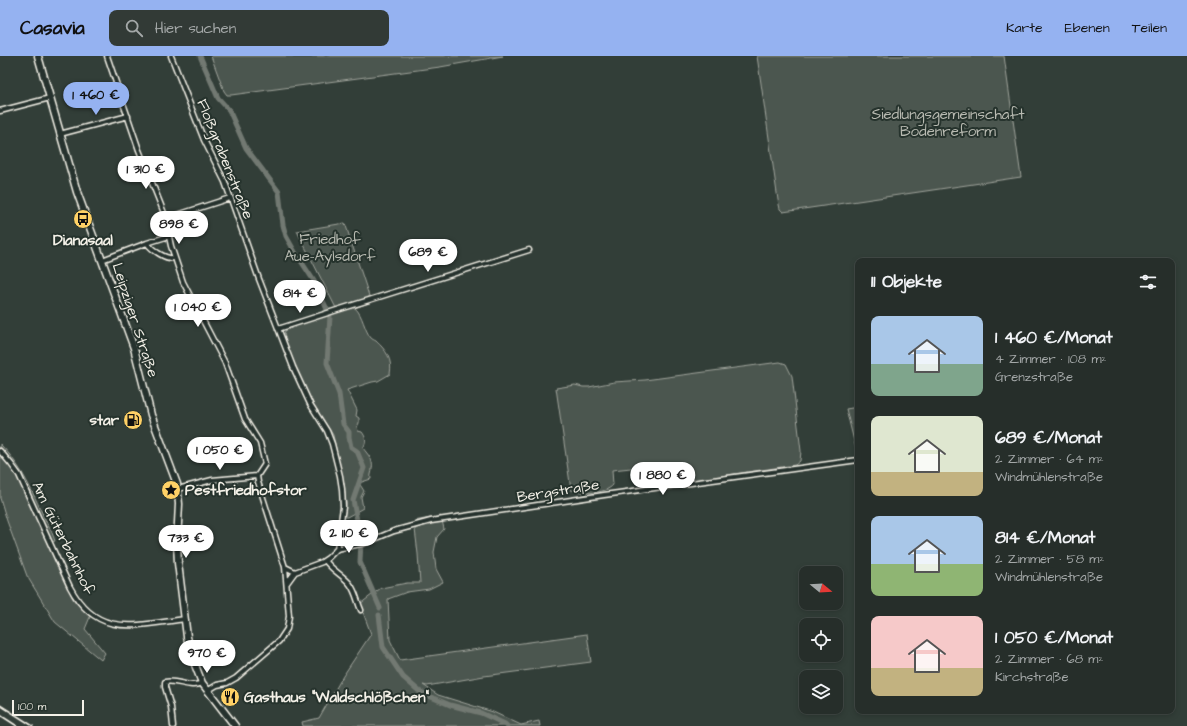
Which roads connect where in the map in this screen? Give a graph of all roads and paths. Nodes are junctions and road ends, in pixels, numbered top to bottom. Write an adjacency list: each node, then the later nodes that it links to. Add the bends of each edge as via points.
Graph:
1 (38, 56): 4 (street, Leipziger Straße)
2 (107, 56): 6 (street)
3 (171, 56): 8 (street, Floßgrabenstraße)
4 (50, 98): 5 (street); 7 (street, Leipziger Straße)
5 (0, 111)
6 (128, 116): 7 (street); 9 (street)
7 (60, 134): 14 (street, Leipziger Straße, via 77,192)
8 (230, 198): 9 (street); 15 (street, Floßgrabenstraße)
9 (165, 219): 10 (street)
10 (169, 236): 11 (street); 13 (street)
11 (147, 243): 13 (street, via 166,257); 14 (street)
12 (529, 250): 15 (street)
13 (175, 258): 18 (street, via 184,285 216,344 243,416 260,443 265,466)
14 (102, 260): 19 (street, Leipziger Straße, via 134,348 149,408)
15 (278, 329): 20 (street, Floßgrabenstraße, via 307,397 332,444 343,495)
16 (0, 451): 26 (street, Am Güterbahnhof, via 19,475 70,587 87,611 104,621 122,625)
17 (855, 460): 20 (street, Bergstraße, via 431,521 394,531 365,543)
18 (257, 476): 19 (street, via 217,479); 22 (street)
19 (178, 489): 26 (street, Leipziger Straße, via 177,556)
20 (336, 549): 21 (street)
21 (325, 560): 23 (street); 25 (street, via 350,584)
22 (285, 567): 23 (street); 24 (street)
23 (295, 572): 24 (street)
24 (287, 583): 28 (street, via 289,621 284,636 236,678)
25 (361, 610)
26 (185, 618): 27 (street, Leipziger Straße, via 190,651)
27 (202, 683): 28 (street, Leipziger Straße); 29 (street, via 194,685 165,682)
28 (207, 690): 30 (street, Leipziger Straße)
29 (173, 726)
30 (235, 726)

